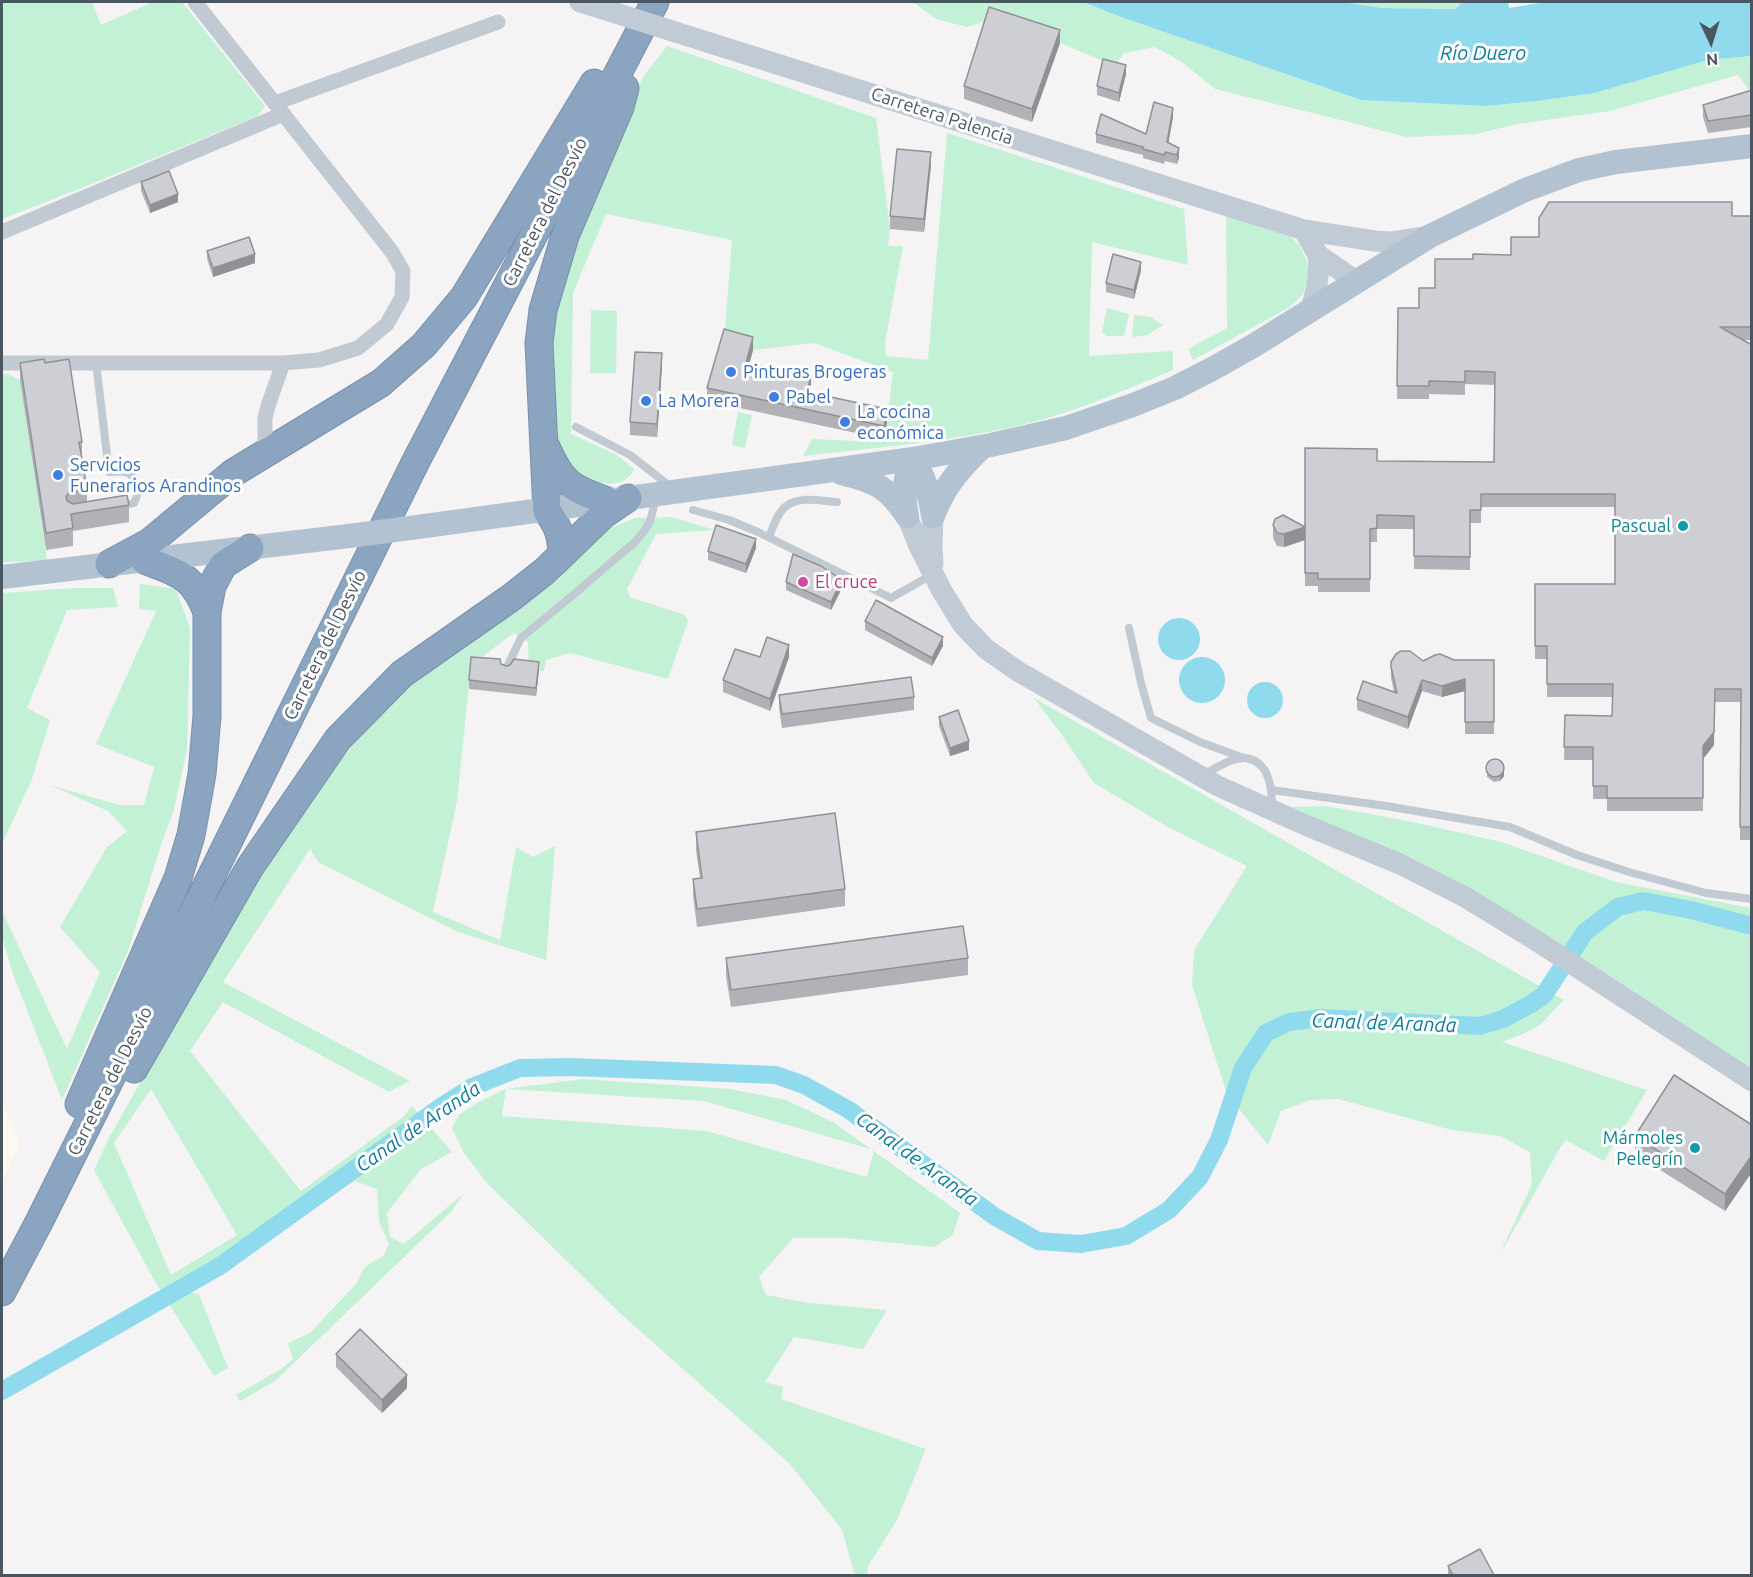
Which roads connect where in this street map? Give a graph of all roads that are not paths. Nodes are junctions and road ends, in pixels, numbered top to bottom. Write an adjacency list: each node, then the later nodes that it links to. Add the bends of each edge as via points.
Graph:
1 (195, 2): 5 (street)
2 (590, 5): 7 (street, Carretera Palencia, bridge)
3 (649, 12): 18 (highway, via 620,106 565,236 543,310 539,343); 20 (highway, via 591,86 464,297 424,345 381,383); 45 (highway, Carretera del Desvío, via 415,463)
4 (498, 22): 5 (street)
5 (279, 108): 8 (street); 16 (street, via 403,271 402,297 387,324 358,348 319,360)
6 (1752, 146): 10 (main road, via 1579,170 1525,190)
7 (1304, 231): 9 (street, Carretera Palencia); 11 (street)
8 (2, 232)
9 (1337, 236): 10 (street, Carretera Palencia, via 1391,242); 12 (street)
10 (1430, 236): 12 (main road)
11 (1318, 255): 12 (street); 13 (street, via 1317,293)
12 (1356, 281): 13 (main road)
13 (1310, 310): 19 (main road, via 1214,368 1133,405 1066,428)
14 (2, 363): 15 (street)
15 (96, 363): 16 (street); 26 (lane, via 109,472 126,472 138,488 134,503)
16 (283, 363): 20 (street, via 265,417)
17 (576, 427): 23 (lane, via 630,455)
18 (543, 440): 24 (highway, via 559,475 579,491); 27 (highway)
19 (982, 447): 21 (main road); 29 (main road, via 952,478)
20 (266, 453): 34 (highway, via 233,474 150,542)
21 (913, 459): 22 (main road); 28 (main road, via 905,476 903,494); 29 (main road, via 928,489)
22 (830, 471): 23 (main road); 28 (main road, via 866,479 895,499)
23 (675, 499): 24 (main road); 30 (lane); 39 (lane, via 654,511 634,542 521,638)
24 (618, 500): 27 (main road); 32 (highway)
25 (837, 502): 30 (lane, via 794,502 784,508)
26 (116, 508)
27 (547, 511): 31 (main road, bridge); 32 (highway, via 561,535)
28 (907, 516): 35 (street)
29 (933, 516): 35 (street)
30 (769, 537): 35 (lane, via 891,598)
31 (250, 548): 33 (main road); 37 (highway, via 223,565 212,586)
32 (562, 553): 45 (highway, via 512,597 402,674 338,739 250,867 110,1110)
33 (144, 561): 34 (main road); 37 (highway, via 182,574 201,595)
34 (109, 564): 36 (main road)
35 (934, 573): 41 (street, via 963,625 986,649)
36 (3, 576)
37 (207, 612): 45 (highway, via 204,751 191,835 178,878 71,1123)
38 (1129, 627): 40 (lane, via 1151,718)
39 (506, 669)
40 (1244, 758): 41 (lane); 42 (lane, via 1259,763 1266,772)
41 (1200, 776): 42 (street, via 1218,786)
42 (1272, 800): 43 (lane, via 1386,806 1510,827 1629,872 1706,893); 44 (street, via 1464,897)
43 (1752, 899)
44 (1752, 1081)
45 (35, 1229): 46 (highway, Carretera del Desvío)
46 (2, 1292)

